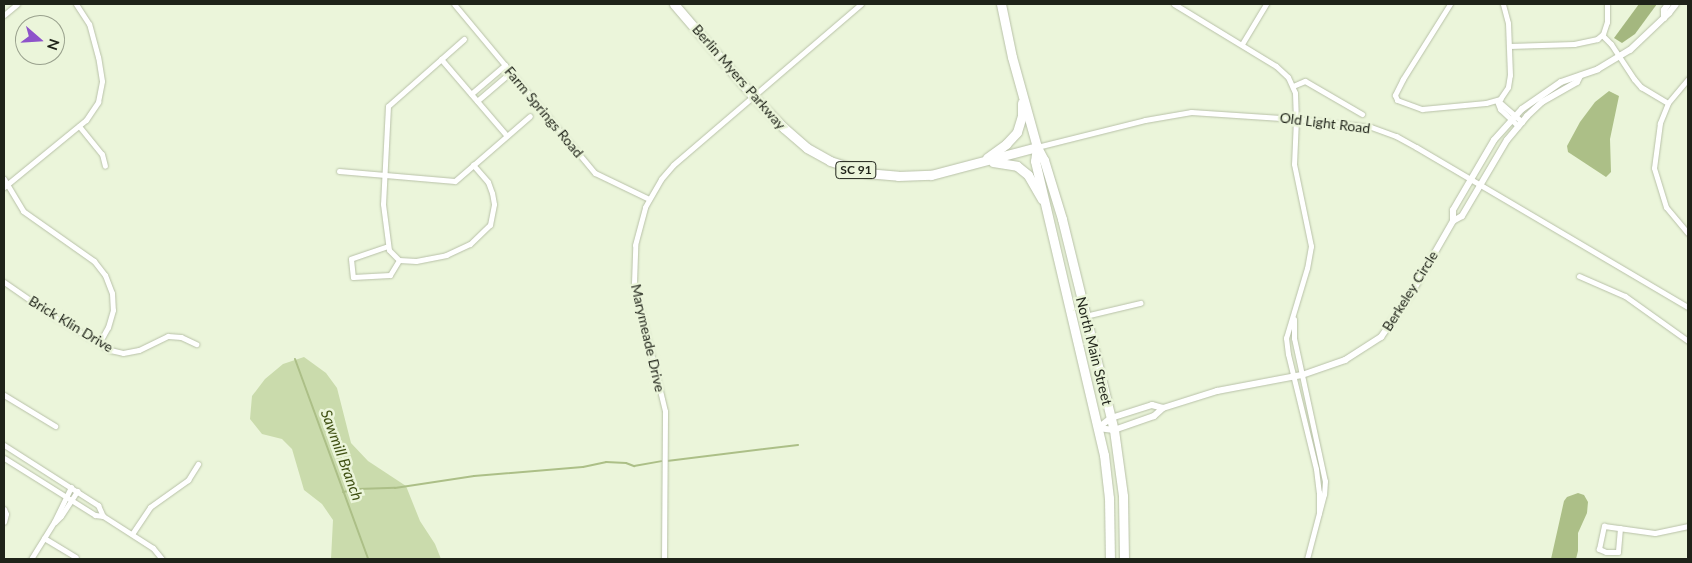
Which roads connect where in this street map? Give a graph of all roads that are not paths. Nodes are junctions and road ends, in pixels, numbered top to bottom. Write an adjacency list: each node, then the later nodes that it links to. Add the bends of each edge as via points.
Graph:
1 (17, 4): 14 (street)
2 (76, 4): 38 (street, via 89,24 102,81 93,112)
3 (452, 4): 22 (street, Farm Springs Road)
4 (674, 4): 29 (main road, Berlin Myers Parkway / SC 91)
5 (861, 4): 29 (street, Marymeade Drive, via 797,61)
6 (1001, 4): 27 (main road, North Main Street)
7 (1174, 4): 18 (street)
8 (1266, 4): 18 (street)
9 (1450, 4): 31 (street, via 1414,60 1395,98 1422,109)
10 (1504, 4): 19 (street)
11 (1607, 4): 16 (street, via 1607,22)
12 (1668, 4): 15 (street)
13 (1676, 4): 15 (street)
14 (4, 15)
15 (1664, 18): 20 (street)
16 (1602, 35): 19 (street, via 1574,44); 20 (street)
17 (464, 40): 21 (street)
18 (1242, 44): 26 (street, via 1276,66)
19 (1509, 46): 31 (street, via 1509,82)
20 (1620, 58): 24 (street); 32 (street, via 1641,86)
21 (441, 59): 28 (street); 45 (street, via 389,104)
22 (505, 65): 23 (street, Farm Springs Road); 28 (street)
23 (511, 72): 30 (street); 50 (street, Farm Springs Road, via 595,173)
24 (1580, 76): 35 (street, Berkeley Circle, via 1573,76 1549,88); 37 (street, Berkeley Circle, via 1577,82 1542,102)
25 (1688, 79): 32 (street)
26 (1292, 86): 33 (street, via 1305,81); 36 (street)
27 (1022, 93): 40 (main road, North Main Street); 41 (main road, via 1022,116 1017,132)
28 (470, 94): 30 (street)
29 (752, 95): 41 (main road, Berlin Myers Parkway / SC 91, via 807,148 830,161 866,173 931,175); 50 (street, Marymeade Drive, via 673,165)
30 (477, 101): 39 (street)
31 (1497, 101): 35 (street)
32 (1668, 103): 53 (street, via 1660,123 1654,168 1666,207)
33 (1362, 114)
34 (530, 116): 39 (street)
35 (1514, 118): 37 (street); 47 (street, Berkeley Circle, via 1494,140)
36 (1296, 119): 40 (street, Old Light Road, via 1191,112); 47 (street, Old Light Road, via 1359,125 1385,132 1416,146); 60 (street, via 1294,164 1311,246)
37 (1520, 124): 48 (street, Berkeley Circle)
38 (79, 126): 43 (street, via 102,154); 49 (street)
39 (507, 136): 42 (street)
40 (1038, 147): 41 (main road, Berlin Myers Parkway / SC 91); 51 (main road, North Main Street, via 1035,161); 61 (main road, North Main Street, via 1062,219)
41 (983, 161): 51 (main road, via 1017,166 1028,175)
42 (473, 165): 45 (street, via 455,180); 55 (street, via 488,182 492,193 494,204 490,225 470,244 446,255 416,261)
43 (105, 166)
44 (340, 171): 45 (street)
45 (384, 175): 54 (street, via 383,204)
46 (4, 179): 49 (street)
47 (1471, 180): 48 (street, Old Light Road); 52 (street, Berkeley Circle, via 1452,210)
48 (1481, 185): 52 (street, Berkeley Circle, via 1462,216); 59 (street, Old Light Road)
49 (5, 186): 63 (street, via 23,211 94,261 105,275 112,292 113,310)
50 (649, 199): 92 (street, Marymeade Drive, via 635,245 634,283 665,411)
51 (1049, 212): 71 (main road, North Main Street)
52 (1453, 221): 65 (street, Berkeley Circle, via 1381,337 1345,360)
53 (1688, 233)
54 (388, 246): 55 (street); 55 (street, via 351,259 352,277 390,275)
55 (399, 260)
56 (1579, 276): 62 (street, via 1625,296)
57 (4, 282): 63 (street, Brick Klin Drive)
58 (1140, 303): 61 (street)
59 (1688, 308)
60 (1294, 314): 65 (street, via 1294,338); 66 (street, via 1286,338)
61 (1085, 316): 69 (main road, North Main Street)
62 (1688, 341)
63 (99, 343): 64 (street, Brick Klin Drive, via 123,353 139,350 168,336 181,336)
64 (196, 344)
65 (1302, 375): 66 (street, Berkeley Circle); 81 (street, via 1325,482)
66 (1294, 376): 68 (street, Berkeley Circle, via 1217,391); 81 (street, via 1316,469)
67 (4, 395): 70 (street)
68 (1163, 408): 69 (street, Berkeley Circle, via 1152,405); 72 (street, Berkeley Circle, via 1154,416)
69 (1111, 418): 71 (street, Berkeley Circle); 72 (main road, North Main Street)
70 (55, 426)
71 (1098, 428): 72 (street, Berkeley Circle); 93 (main road, North Main Street, via 1109,498)
72 (1114, 430): 94 (main road, North Main Street, via 1123,496)
73 (4, 445): 76 (street)
74 (4, 458): 78 (street)
75 (198, 464): 87 (street, via 188,480 150,507)
76 (71, 487): 77 (street); 78 (street)
77 (77, 491): 79 (street); 82 (street, via 98,505)
78 (65, 496): 79 (street); 84 (street)
79 (71, 500): 82 (street); 84 (street)
80 (4, 509): 83 (street)
81 (1319, 513): 95 (street)
82 (102, 516): 87 (street)
83 (4, 522)
84 (54, 522): 88 (street)
85 (1688, 526): 86 (street, via 1655,533)
86 (1620, 528): 86 (street, via 1604,526 1599,549 1618,552)
87 (132, 534): 91 (street, via 153,548)
88 (44, 538): 89 (street); 90 (street)
89 (76, 557)
90 (31, 559)
91 (162, 559)
92 (664, 559)
93 (1110, 559)
94 (1124, 559)
95 (1307, 559)

